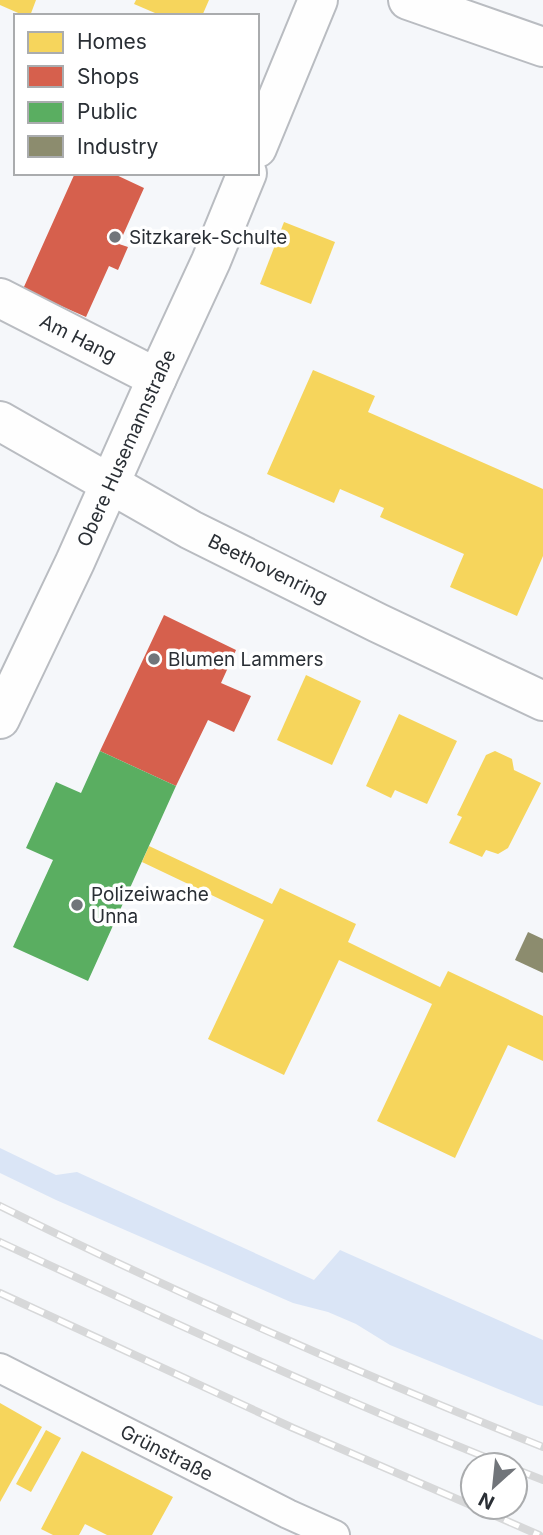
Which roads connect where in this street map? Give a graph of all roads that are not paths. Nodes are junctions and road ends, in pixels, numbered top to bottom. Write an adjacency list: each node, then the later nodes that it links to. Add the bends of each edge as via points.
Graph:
1 (318, 0): 4 (street)
2 (425, 6): 3 (street)
3 (543, 47)
4 (259, 143)
5 (246, 175): 7 (street, Obere Husemannstraße)
6 (0, 298): 7 (street, Am Hang)
7 (157, 379): 9 (street, Obere Husemannstraße)
8 (0, 421): 9 (street, Beethovenring)
9 (110, 483): 10 (street, Beethovenring, via 191,530); 11 (street, Obere Husemannstraße)
10 (543, 701)
11 (3, 705)
12 (0, 1368): 13 (lane, Grünstraße)
13 (335, 1535)

